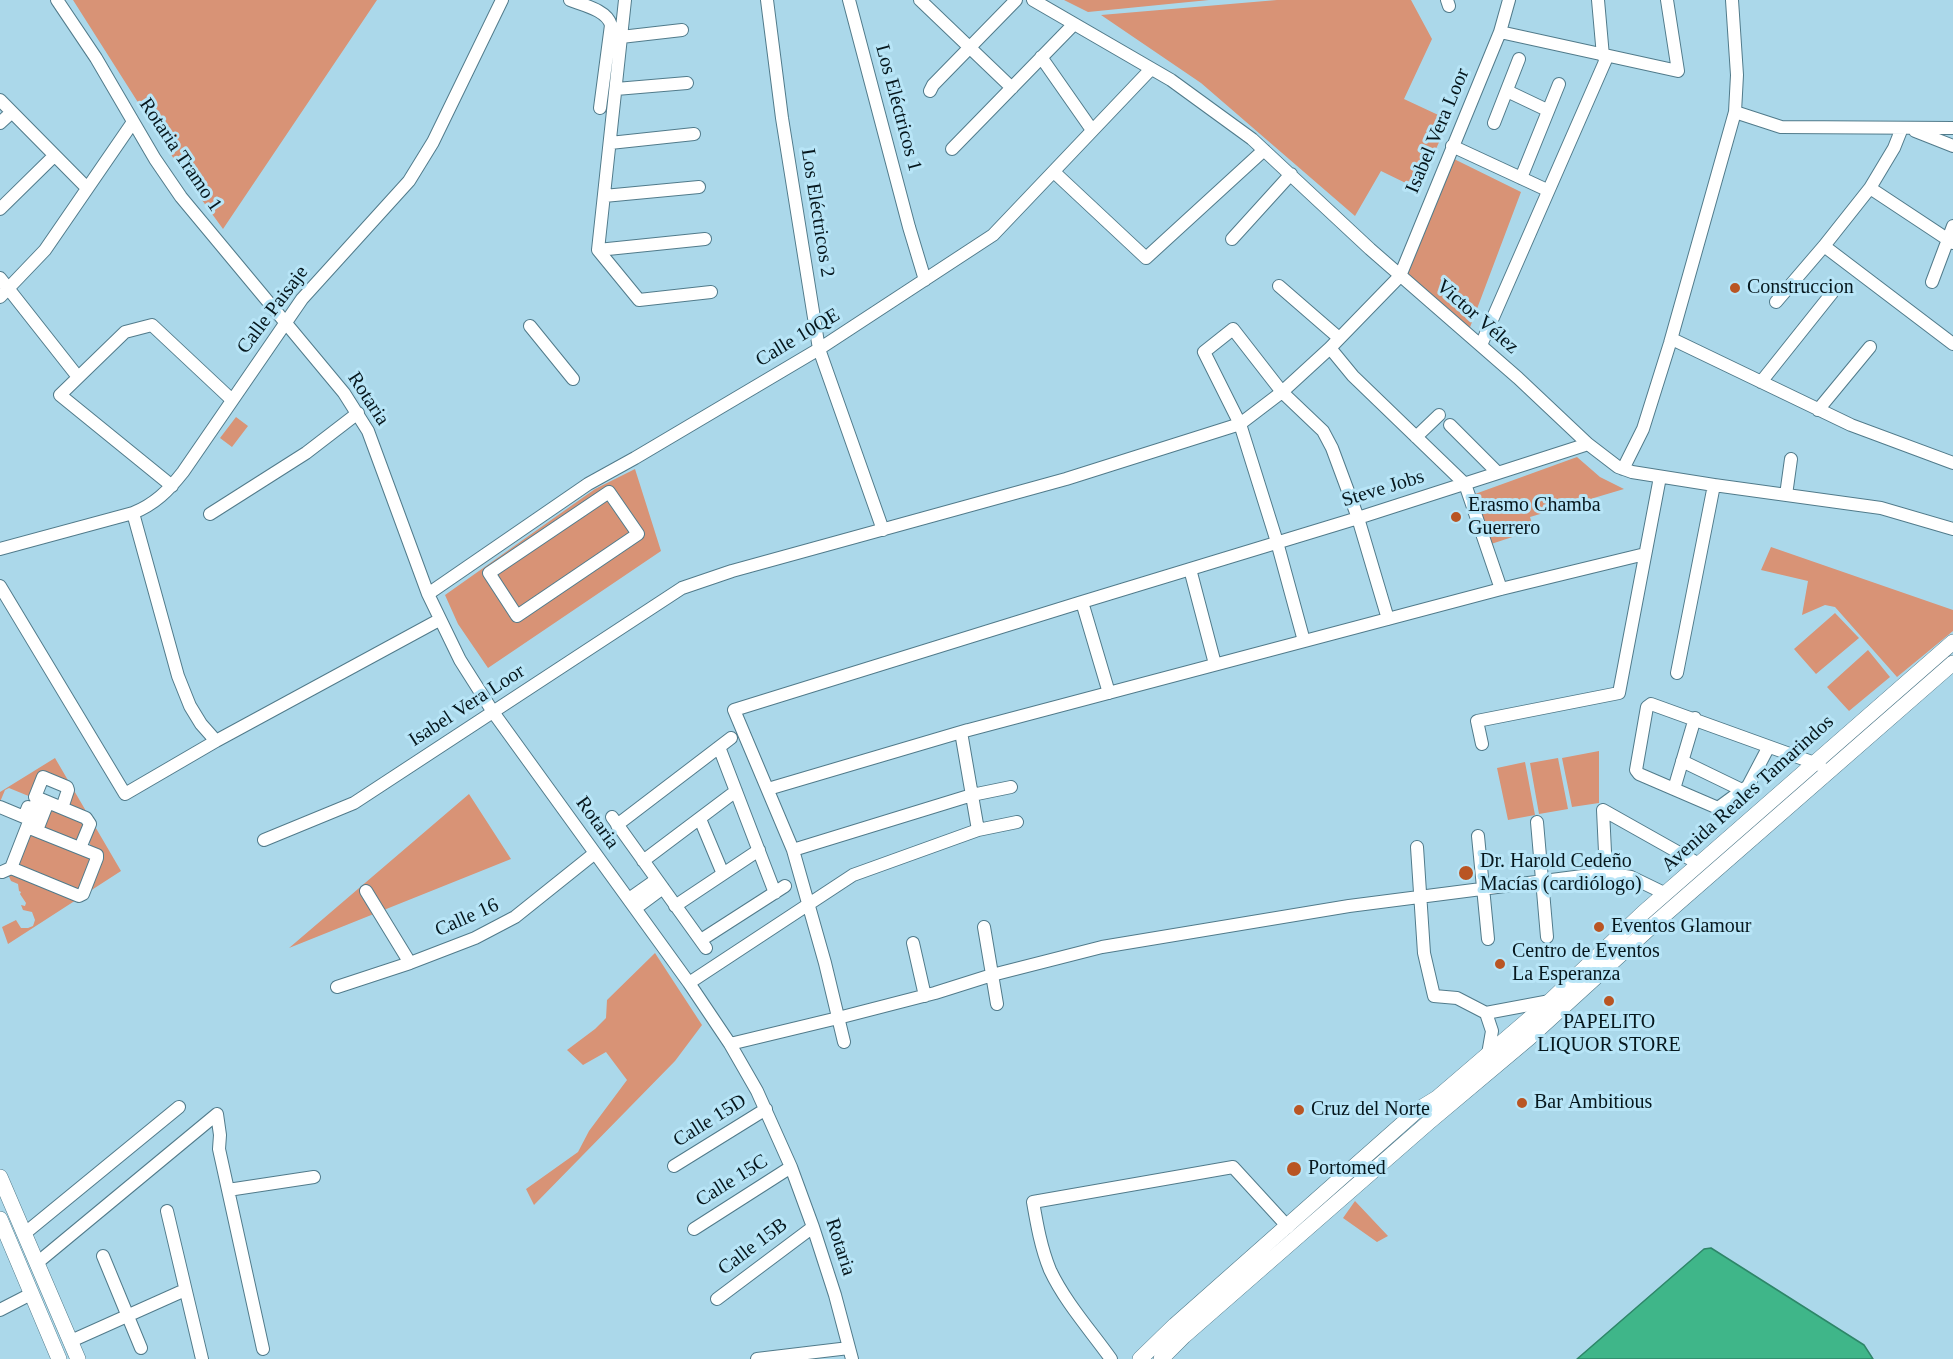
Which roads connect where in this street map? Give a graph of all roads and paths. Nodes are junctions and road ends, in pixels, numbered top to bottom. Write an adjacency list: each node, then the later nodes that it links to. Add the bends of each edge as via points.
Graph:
1 (57, 0): 34 (street, Rotaria Tramo 1)
2 (502, 0): 72 (street, Calle Paisaje, via 433,142 413,174)
3 (570, 0): 30 (street, via 605,14 609,20)
4 (626, 0): 17 (street)
5 (767, 0): 80 (street, Los Eléctricos 2)
6 (849, 0): 64 (street, Los Eléctricos 1)
7 (920, 0): 18 (street)
8 (1016, 0): 18 (street)
9 (1033, 0): 14 (street, Victor Vélez)
10 (1509, 0): 16 (street, Isabel Vera Loor)
11 (1598, 0): 19 (street)
12 (1667, 0): 19 (street, via 1678,71)
13 (1732, 0): 33 (street)
14 (1074, 24): 20 (street); 22 (street, Victor Vélez)
15 (682, 30): 17 (street)
16 (1500, 32): 19 (street); 42 (street, Isabel Vera Loor)
17 (621, 37): 26 (street)
18 (969, 48): 25 (street); 27 (street)
19 (1605, 56): 53 (street)
20 (1041, 57): 25 (street); 39 (street)
21 (1519, 58): 28 (street)
22 (1151, 69): 39 (street, Calle 10QE); 45 (street, Victor Vélez, via 1193,95)
23 (687, 82): 26 (street)
24 (1558, 84): 31 (street)
25 (1012, 88): 44 (street)
26 (616, 89): 41 (street)
27 (930, 91)
28 (1507, 91): 31 (street); 36 (street)
29 (0, 100): 32 (street)
30 (600, 108)
31 (1547, 110): 49 (street)
32 (12, 112): 35 (street); 46 (street)
33 (1735, 112): 37 (street, via 1781,127); 75 (street)
34 (133, 122): 51 (street); 72 (street, Rotaria Tramo 1, via 196,218)
35 (0, 123)
36 (1494, 123)
37 (1906, 128): 38 (street); 43 (street); 52 (street)
38 (1953, 128)
39 (1092, 130): 47 (street, Calle 10QE)
40 (694, 134): 41 (street)
41 (610, 142): 54 (street)
42 (1452, 146): 49 (street); 62 (street, Isabel Vera Loor)
43 (1953, 146)
44 (952, 149)
45 (1264, 150): 47 (street, via 1146,258); 48 (street, Victor Vélez)
46 (54, 156): 51 (street); 55 (street)
47 (1054, 172): 64 (street, Calle 10QE, via 993,235)
48 (1291, 174): 58 (street); 62 (street, Victor Vélez)
49 (1521, 178): 53 (street)
50 (699, 187): 54 (street)
51 (87, 188): 67 (street, via 45,250)
52 (1871, 189): 59 (street); 60 (street)
53 (1547, 190): 77 (street)
54 (604, 196): 61 (street)
55 (0, 209)
56 (1953, 226): 59 (street)
57 (705, 239): 61 (street)
58 (1232, 239)
59 (1950, 241): 65 (street)
60 (1824, 246): 71 (street); 76 (street)
61 (598, 250): 68 (street, via 639,300)
62 (1400, 276): 74 (street, Isabel Vera Loor); 77 (street, Victor Vélez)
63 (0, 278): 67 (street)
64 (926, 280): 80 (street, Calle 10QE)
65 (1932, 282)
66 (1279, 286): 74 (street)
67 (10, 288): 70 (street); 81 (street)
68 (711, 292)
69 (1832, 293): 83 (street)
70 (0, 297)
71 (1776, 302)
72 (285, 323): 85 (street, Calle Paisaje); 87 (street, Rotaria)
73 (530, 326): 82 (street)
74 (1339, 338): 79 (street, Isabel Vera Loor)
75 (1671, 339): 83 (street); 95 (street, via 1643,429)
76 (1953, 344)
77 (1481, 345): 92 (street, Victor Vélez)
78 (1870, 347): 86 (street)
79 (1330, 348): 84 (street, Isabel Vera Loor); 91 (street)
80 (819, 349): 106 (street, Los Eléctricos 2); 113 (street, Calle 10QE, via 588,484)
81 (78, 377): 85 (street, via 125,332 152,325); 100 (street, via 60,395)
82 (573, 379)
83 (1761, 382): 86 (street)
84 (1282, 392): 89 (street, Isabel Vera Loor); 89 (street, via 1233,328 1204,352); 104 (street, via 1323,431)
85 (232, 400): 100 (street, Calle Paisaje)
86 (1818, 410): 94 (street)
87 (358, 413): 103 (street, via 306,453); 113 (street, Rotaria, via 375,446)
88 (1439, 415): 91 (street)
89 (1240, 424): 106 (street, Isabel Vera Loor, via 1066,479); 107 (street)
90 (1450, 425): 96 (street)
91 (1416, 437): 98 (street)
92 (1588, 444): 95 (street, Victor Vélez); 96 (street, Steve Jobs)
93 (1791, 459): 101 (street)
94 (1953, 463)
95 (1623, 469): 97 (street, Victor Vélez)
96 (1498, 473): 98 (street, Steve Jobs)
97 (1660, 477): 99 (street, Victor Vélez); 109 (street)
98 (1465, 484): 104 (street, Steve Jobs); 112 (street)
99 (1714, 485): 101 (street, Victor Vélez); 122 (street)
100 (172, 486): 102 (street, Calle Paisaje, via 150,506)
101 (1786, 495): 105 (street, Victor Vélez, via 1881,508)
102 (133, 513): 108 (street, Calle Paisaje); 128 (street, via 177,676 190,706)
103 (210, 514)
104 (1358, 518): 107 (street, Steve Jobs); 116 (street)
105 (1953, 529)
106 (883, 530): 124 (street, Isabel Vera Loor, via 682,588)
107 (1277, 542): 110 (street, Steve Jobs); 118 (street)
108 (0, 549)
109 (1645, 554): 112 (street); 129 (street, via 1619,693 1477,721)
110 (1190, 569): 114 (street, Steve Jobs); 121 (street)
111 (0, 586): 128 (street, via 125,794)
112 (1501, 589): 116 (street)
113 (428, 594): 117 (street, Rotaria)
114 (1082, 602): 123 (street); 136 (street, Steve Jobs, via 734,710)
115 (517, 616): 115 (street, via 638,534 609,492 489,573)
116 (1388, 619): 118 (street)
117 (440, 620): 124 (street, Rotaria); 128 (street)
118 (1304, 641): 121 (street)
119 (1953, 642): 133 (main road, Avenida Reales Tamarindos)
120 (1953, 663): 134 (main road, Avenida Reales Tamarindos)
121 (1215, 664): 123 (street)
122 (1677, 673)
123 (1109, 693): 126 (street)
124 (493, 712): 150 (street, Isabel Vera Loor, via 354,803); 155 (street, Rotaria)
125 (1695, 718): 131 (street); 132 (street); 137 (street, via 1653,704 1647,707 1636,771)
126 (961, 732): 136 (street); 140 (street)
127 (731, 738): 130 (street)
128 (216, 741)
129 (1482, 744)
130 (719, 747): 138 (street); 156 (street, via 614,821)
131 (1768, 748): 133 (street); 139 (street)
132 (1682, 761): 137 (street); 139 (street)
133 (1811, 765): 134 (street); 157 (main road, Avenida Reales Tamarindos)
134 (1829, 771): 183 (main road, Avenida Reales Tamarindos)
135 (1011, 787): 140 (street)
136 (768, 789): 154 (street)
137 (1674, 789): 139 (street, via 1719,808)
138 (736, 791): 144 (street); 153 (street)
139 (1744, 791)
140 (972, 795): 148 (street); 154 (street)
141 (40, 803): 142 (street, via 28,807 24,817); 143 (street); 143 (street, via 35,797 43,777 67,787); 147 (street)
142 (0, 807)
143 (62, 808): 152 (street, via 86,818 90,824)
144 (700, 819): 156 (street); 160 (street)
145 (1017, 822): 148 (street)
146 (1537, 822): 161 (street)
147 (32, 828): 152 (street); 158 (street)
148 (978, 830): 168 (street, via 859,872)
149 (1478, 836): 163 (street)
150 (264, 840)
151 (1417, 847): 166 (street)
152 (80, 848): 158 (street, via 97,858 79,896)
153 (759, 850): 160 (street); 169 (street, via 780,889 703,944)
154 (793, 850): 168 (street)
155 (595, 853): 167 (street, Rotaria); 174 (street, Calle 16, via 515,917 475,938)
156 (643, 861): 162 (street)
157 (1699, 864): 159 (street, via 1603,810); 165 (main road, Avenida Reales Tamarindos)
158 (4, 867)
159 (1606, 873): 161 (street); 165 (street, via 1631,877)
160 (723, 874): 169 (street)
161 (1542, 882): 163 (street); 171 (street)
162 (659, 884): 167 (street); 169 (street)
163 (1483, 890): 166 (street); 172 (street)
164 (366, 891): 174 (street)
165 (1666, 894): 179 (main road, Avenida Reales Tamarindos)
166 (1420, 897): 175 (street, via 1102,947); 181 (street, via 1424,953 1434,996 1458,998)
167 (632, 904): 176 (street, Rotaria)
168 (808, 904): 176 (street); 182 (street)
169 (675, 906)
170 (984, 927): 175 (street)
171 (1547, 937)
172 (1488, 939)
173 (913, 943): 178 (street)
174 (410, 963): 177 (street, Calle 16)
175 (992, 976): 178 (street); 180 (street)
176 (689, 983): 185 (street, Rotaria)
177 (337, 987)
178 (925, 996): 182 (street)
179 (1550, 1001): 181 (street); 183 (main road, Avenida Reales Tamarindos)
180 (997, 1004)
181 (1486, 1013): 186 (street, via 1492,1031)
182 (838, 1018): 184 (street); 185 (street)
183 (1524, 1033): 186 (main road, Avenida Reales Tamarindos); 196 (main road, Avenida Reales Tamarindos, via 1429,1122)
184 (844, 1042)
185 (730, 1044): 188 (street, Rotaria)
186 (1488, 1054): 196 (main road, Avenida Reales Tamarindos, via 1419,1109)
187 (179, 1107): 201 (street)
188 (766, 1109): 189 (street, Calle 15D); 190 (street, Rotaria)
189 (674, 1166)
190 (791, 1167): 198 (street, Rotaria); 200 (street, Calle 15C)
191 (0, 1177): 194 (main road)
192 (314, 1177): 193 (street)
193 (228, 1190): 204 (street, via 219,1149 217,1114); 212 (street)
194 (6, 1209): 201 (main road)
195 (167, 1211): 205 (street)
196 (1314, 1212): 199 (main road, Avenida Reales Tamarindos); 220 (main road, Avenida Reales Tamarindos)
197 (0, 1219): 202 (main road)
198 (813, 1227): 207 (street, Calle 15B); 213 (street, Rotaria)
199 (1288, 1227): 218 (street, via 1233,1167 1033,1202 1051,1272); 219 (main road, Avenida Reales Tamarindos)
200 (694, 1228)
201 (24, 1234): 204 (main road)
202 (6, 1249): 206 (main road)
203 (103, 1256): 209 (street)
204 (37, 1263): 210 (main road)
205 (185, 1290): 209 (street); 216 (street)
206 (31, 1294): 208 (street); 214 (main road)
207 (717, 1299)
208 (0, 1310)
209 (128, 1315): 210 (street); 211 (street)
210 (70, 1341): 215 (main road)
211 (141, 1348)
212 (263, 1349)
213 (850, 1353): 217 (street)
214 (59, 1359)
215 (78, 1359)
216 (202, 1359)
217 (757, 1359)
218 (1111, 1359)
219 (1140, 1359)
220 (1161, 1359)

